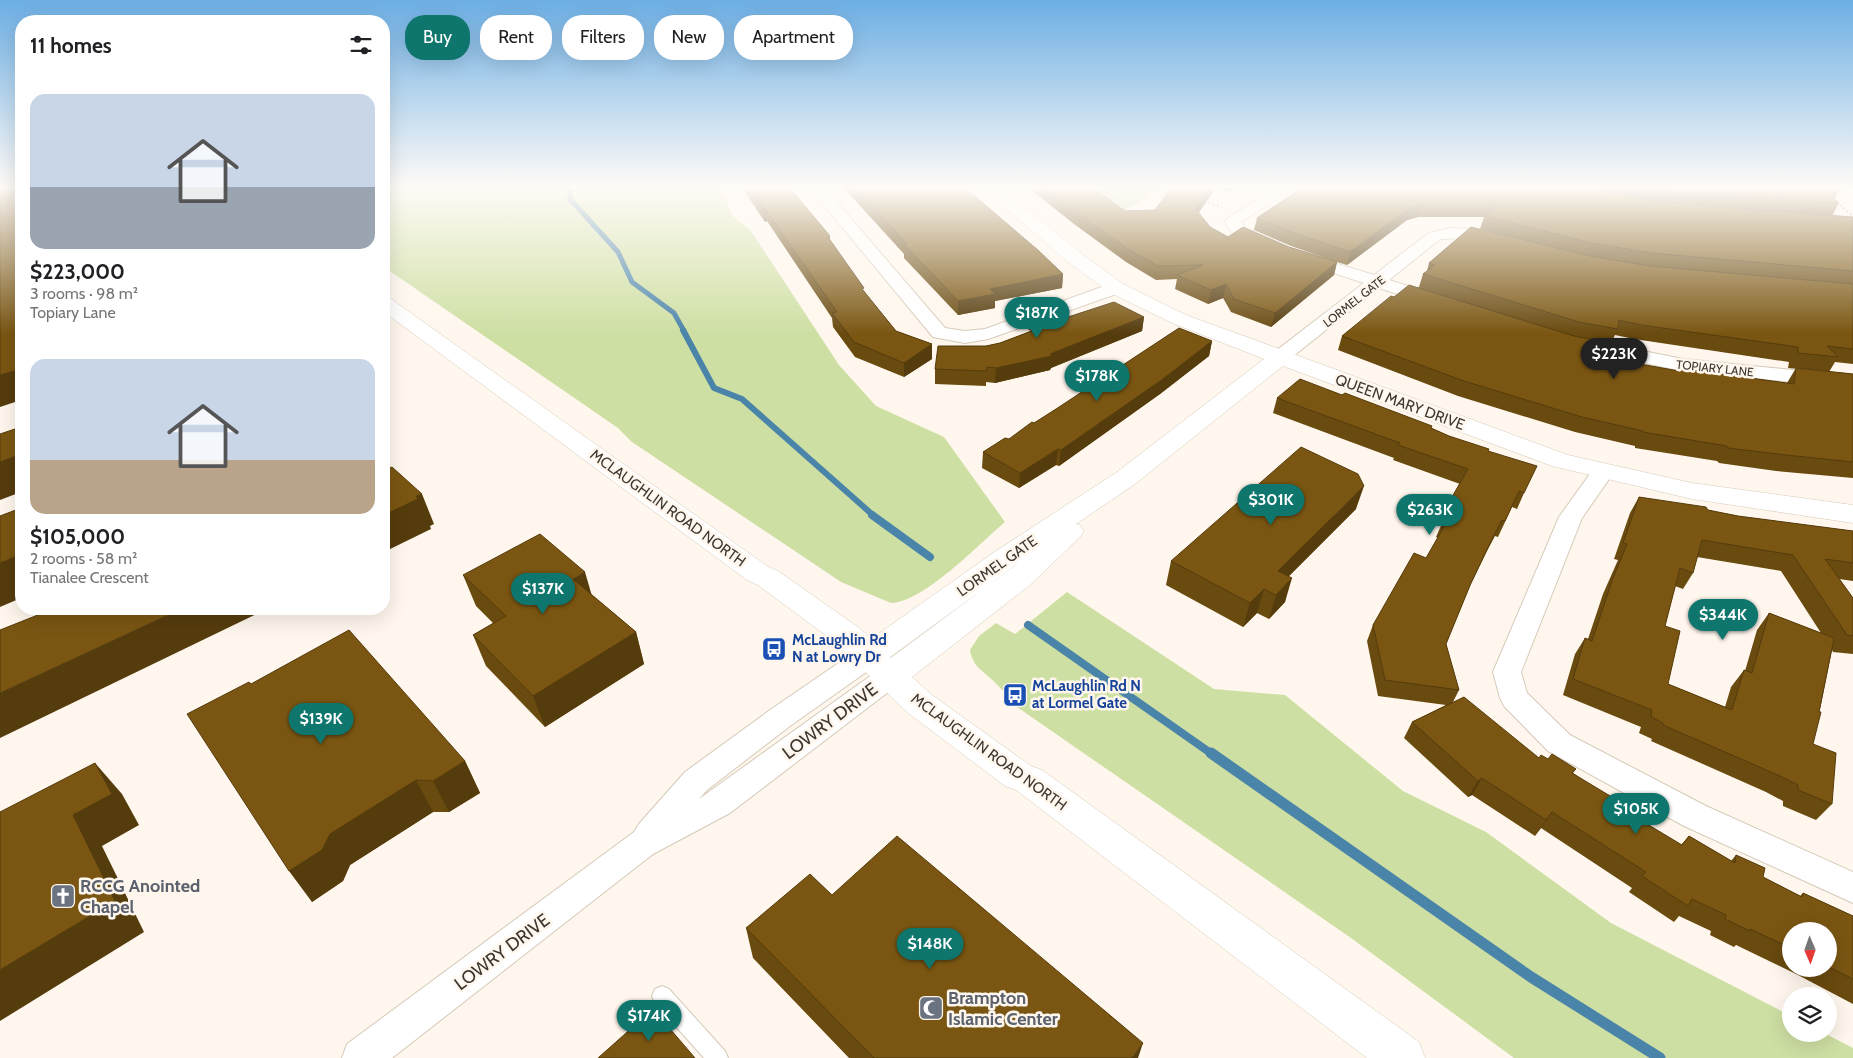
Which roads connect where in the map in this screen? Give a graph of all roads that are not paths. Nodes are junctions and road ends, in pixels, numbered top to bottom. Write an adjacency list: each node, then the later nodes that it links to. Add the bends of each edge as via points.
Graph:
1 (857, 235): 8 (street, via 939,333 965,337 988,334)
2 (1046, 235): 8 (street, QUEEN MARY DRIVE)
3 (1248, 235): 7 (street, via 1285,252)
4 (1438, 235): 7 (street, LORMEL GATE)
5 (1477, 235): 6 (street, LORMEL GATE)
6 (1511, 243)
7 (1378, 282): 9 (street); 12 (street, LORMEL GATE)
8 (1116, 288): 12 (street, QUEEN MARY DRIVE, via 1179,319)
9 (1454, 306)
10 (390, 307): 16 (street, MCLAUGHLIN ROAD NORTH, via 847,635)
11 (1568, 343): 13 (street, TOPIARY LANE, via 1683,365)
12 (1280, 358): 14 (street, QUEEN MARY DRIVE, via 1517,446); 16 (street, LORMEL GATE, via 1126,478 1020,578)
13 (1853, 382)
14 (1603, 472): 15 (street, QUEEN MARY DRIVE, via 1692,491); 17 (street, via 1571,517 1507,672 1514,698 1559,744 1695,816)
15 (1853, 514)
16 (880, 666): 19 (street, LOWRY DRIVE, via 719,804 642,844); 21 (street, MCLAUGHLIN ROAD NORTH, via 920,704 1018,776 1029,780)
17 (1853, 888)
18 (662, 996): 20 (lane)
19 (361, 1058)
20 (718, 1058)
21 (1403, 1058)

